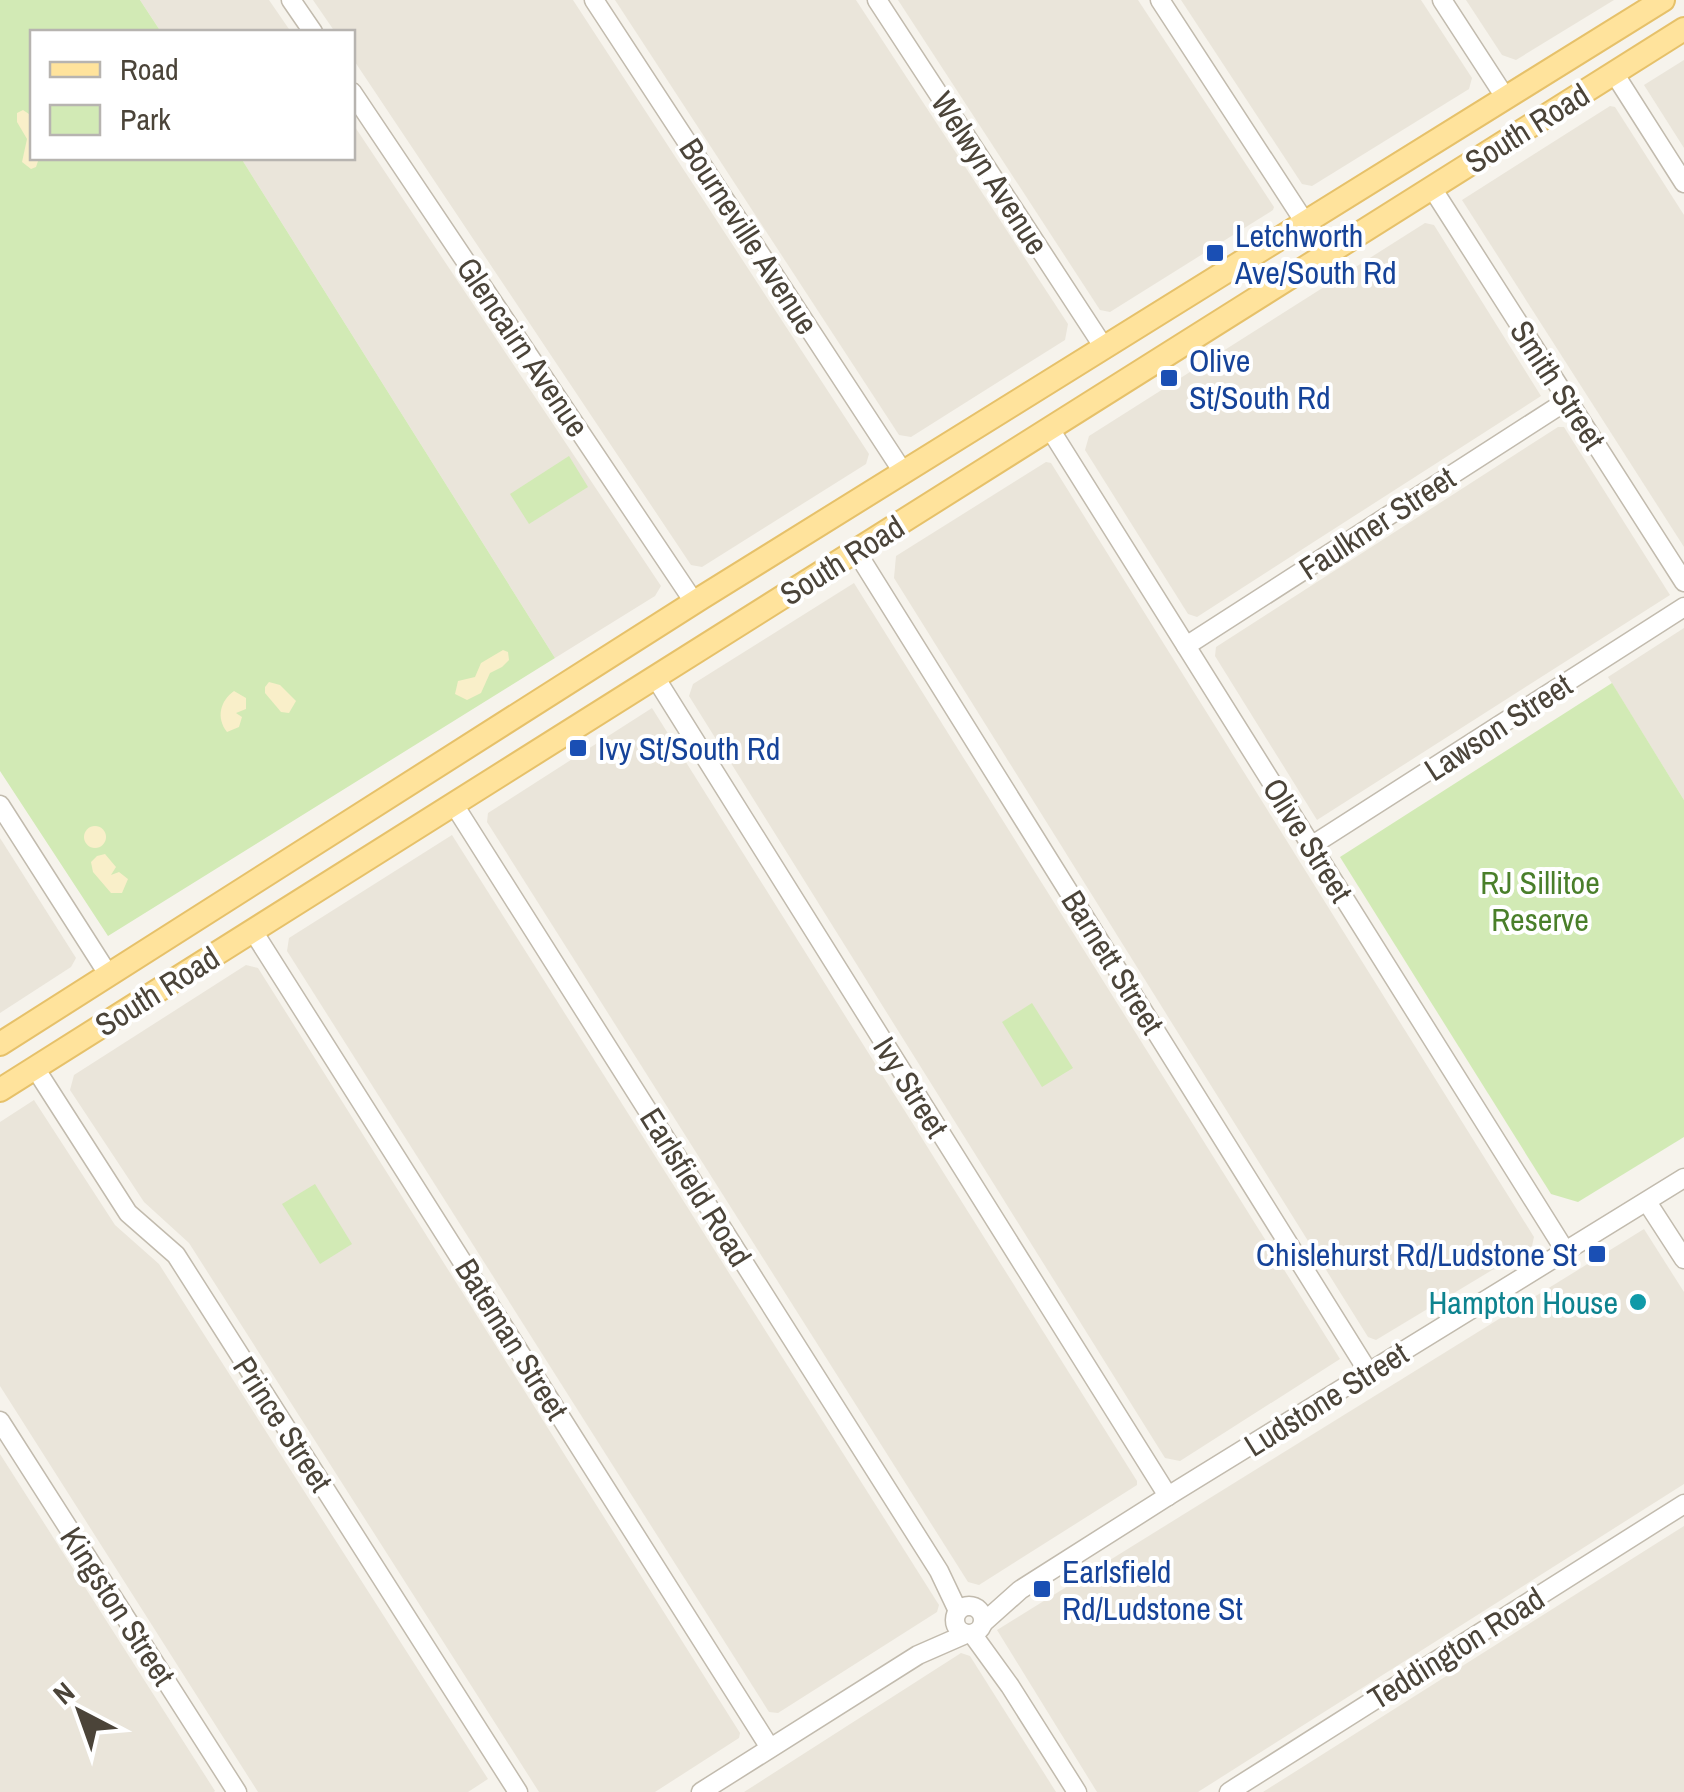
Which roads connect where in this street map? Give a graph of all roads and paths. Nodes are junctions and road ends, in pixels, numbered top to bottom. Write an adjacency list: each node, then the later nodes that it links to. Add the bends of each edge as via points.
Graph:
1 (291, 0): 8 (street)
2 (594, 0): 20 (street, Bourneville Avenue)
3 (877, 0): 16 (street, Welwyn Avenue)
4 (1160, 0): 15 (street)
5 (1442, 0): 12 (street)
6 (1663, 0): 9 (main road, South Road)
7 (1684, 29): 10 (main road, South Road)
8 (312, 30)
9 (1595, 42): 10 (main road); 12 (main road, South Road)
10 (1614, 73): 13 (street); 14 (main road, South Road)
11 (355, 96): 23 (street, Glencairn Avenue)
12 (1505, 97): 15 (main road, South Road)
13 (1684, 182)
14 (1432, 188): 18 (street, Smith Street); 19 (main road, South Road)
15 (1304, 221): 16 (main road, South Road)
16 (1103, 346): 17 (main road, South Road)
17 (1029, 392): 19 (main road); 20 (main road, South Road)
18 (1568, 400): 22 (street, Smith Street); 25 (street, Faulkner Street)
19 (1050, 428): 21 (main road, South Road); 25 (street, Olive Street)
20 (903, 472): 23 (main road, South Road)
21 (856, 551): 26 (main road, South Road); 40 (street, Barnett Street)
22 (1684, 582)
23 (694, 602): 27 (main road, South Road)
24 (1684, 607): 30 (street, Lawson Street)
25 (1186, 646): 30 (street, Olive Street)
26 (655, 677): 28 (main road, South Road); 42 (street, Ivy Street)
27 (431, 768): 28 (main road); 32 (main road, South Road)
28 (453, 803): 31 (main road, South Road); 44 (street, Earlsfield Road)
29 (0, 804): 32 (street)
30 (1312, 846): 38 (street, Olive Street)
31 (254, 930): 34 (main road, South Road); 45 (street, Bateman Street)
32 (108, 974): 33 (main road, South Road)
33 (0, 1044)
34 (34, 1068): 35 (main road, South Road); 47 (street, Prince Street, via 128,1213 176,1255)
35 (0, 1090)
36 (1684, 1178): 37 (street, Ludstone Street)
37 (1648, 1202): 38 (street, Ludstone Street); 39 (street)
38 (1566, 1252): 40 (street, Ludstone Street)
39 (1684, 1259)
40 (1369, 1372): 42 (street, Ludstone Street)
41 (0, 1421): 46 (street, Kingston Street)
42 (1168, 1496): 44 (street, Ludstone Street)
43 (1684, 1504): 50 (street, Teddington Road)
44 (970, 1620): 45 (street, Ludstone Street); 49 (street, Earlsfield Road)
45 (770, 1748): 48 (street, Ludstone Street)
46 (237, 1792)
47 (518, 1792)
48 (701, 1792)
49 (1077, 1792)
50 (1229, 1792)

